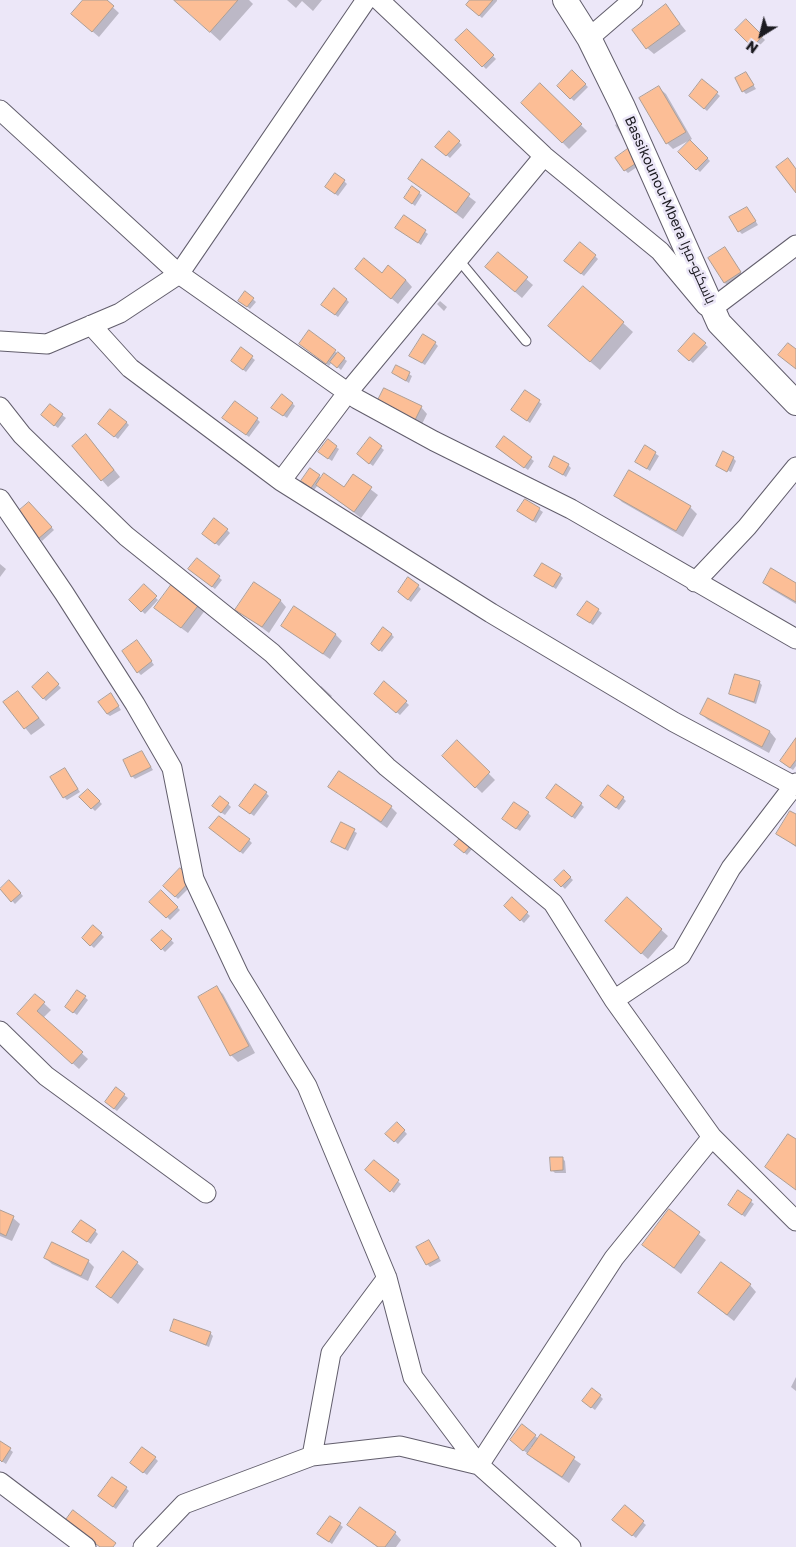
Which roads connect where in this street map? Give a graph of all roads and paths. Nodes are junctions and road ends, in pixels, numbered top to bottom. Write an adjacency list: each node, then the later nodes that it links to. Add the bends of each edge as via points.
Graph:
1 (366, 0): 10 (street)
2 (379, 0): 7 (street)
3 (565, 0): 5 (street, Bassikounou-Mbera باسكنو-مبرا)
4 (633, 0): 5 (street)
5 (589, 38): 11 (street, Bassikounou-Mbera باسكنو-مبرا)
6 (0, 110): 10 (street)
7 (544, 156): 9 (street); 11 (street, via 660,251)
8 (796, 245): 11 (street)
9 (458, 259): 14 (lane); 15 (street)
10 (179, 274): 12 (street, via 120,313); 15 (street)
11 (717, 315): 16 (street, Bassikounou-Mbera باسكنو-مبرا)
12 (91, 325): 13 (street, via 47,344); 19 (street, via 130,368)
13 (0, 340)
14 (526, 341)
15 (348, 392): 19 (street); 21 (street, via 434,441 571,509)
16 (796, 403)
17 (0, 407): 24 (street, via 22,435 126,536 272,653 387,767 553,903)
18 (796, 467): 21 (street)
19 (281, 481): 23 (street, via 674,722)
20 (0, 499): 29 (street, via 120,680 172,768 194,879 239,975 307,1086)
21 (695, 582): 22 (street)
22 (796, 639)
23 (795, 784): 24 (street, via 731,868 681,954)
24 (614, 1000): 26 (street)
25 (0, 1030): 27 (street, via 46,1076)
26 (712, 1137): 28 (street); 31 (street, via 614,1258)
27 (206, 1193)
28 (796, 1221)
29 (387, 1278): 30 (street, via 331,1353); 31 (street, via 413,1377)
30 (312, 1456): 31 (street, via 400,1446); 34 (street, via 184,1504)
31 (479, 1465): 35 (street)
32 (0, 1482): 33 (street)
33 (86, 1547)
34 (143, 1547)
35 (571, 1547)

